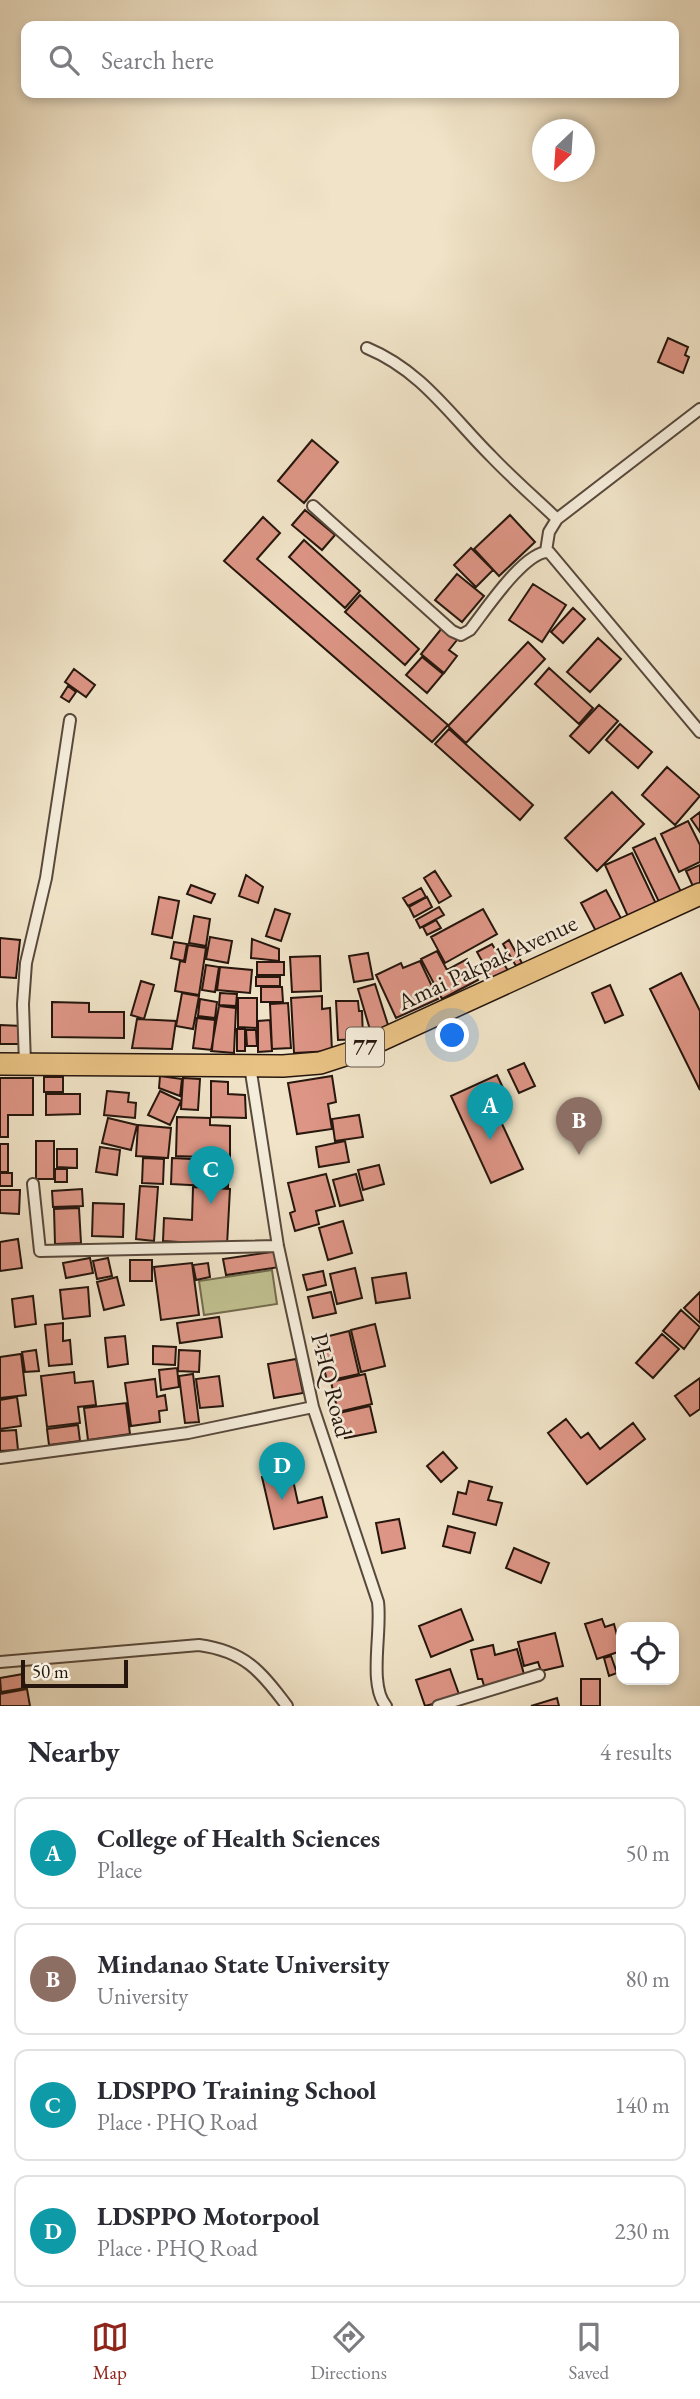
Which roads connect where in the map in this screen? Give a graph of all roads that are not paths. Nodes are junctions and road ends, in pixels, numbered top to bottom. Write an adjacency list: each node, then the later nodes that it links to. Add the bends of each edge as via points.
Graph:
1 (367, 348): 4 (street, via 416,376)
2 (700, 408): 4 (street)
3 (313, 506): 5 (street, via 456,634 465,634 520,567)
4 (557, 519): 5 (street)
5 (546, 551): 7 (street)
6 (70, 720): 10 (street, via 46,878 26,963)
7 (700, 732)
8 (700, 894): 11 (highway, Amai Pakpak Avenue / 77, via 337,1059)
9 (0, 1064): 10 (highway, Amai Pakpak Avenue / 77)
10 (25, 1064): 11 (highway, Amai Pakpak Avenue / 77)
11 (250, 1066): 13 (street, PHQ Road)
12 (33, 1184): 13 (street, via 40,1251)
13 (278, 1246): 14 (street, PHQ Road)
14 (313, 1407): 15 (street, via 188,1433); 19 (street, PHQ Road, via 375,1592 380,1621 377,1691)
15 (0, 1458)
16 (0, 1662): 18 (street, via 199,1645 253,1664)
17 (539, 1675): 20 (street)
18 (287, 1706)
19 (386, 1706)
20 (438, 1706)

